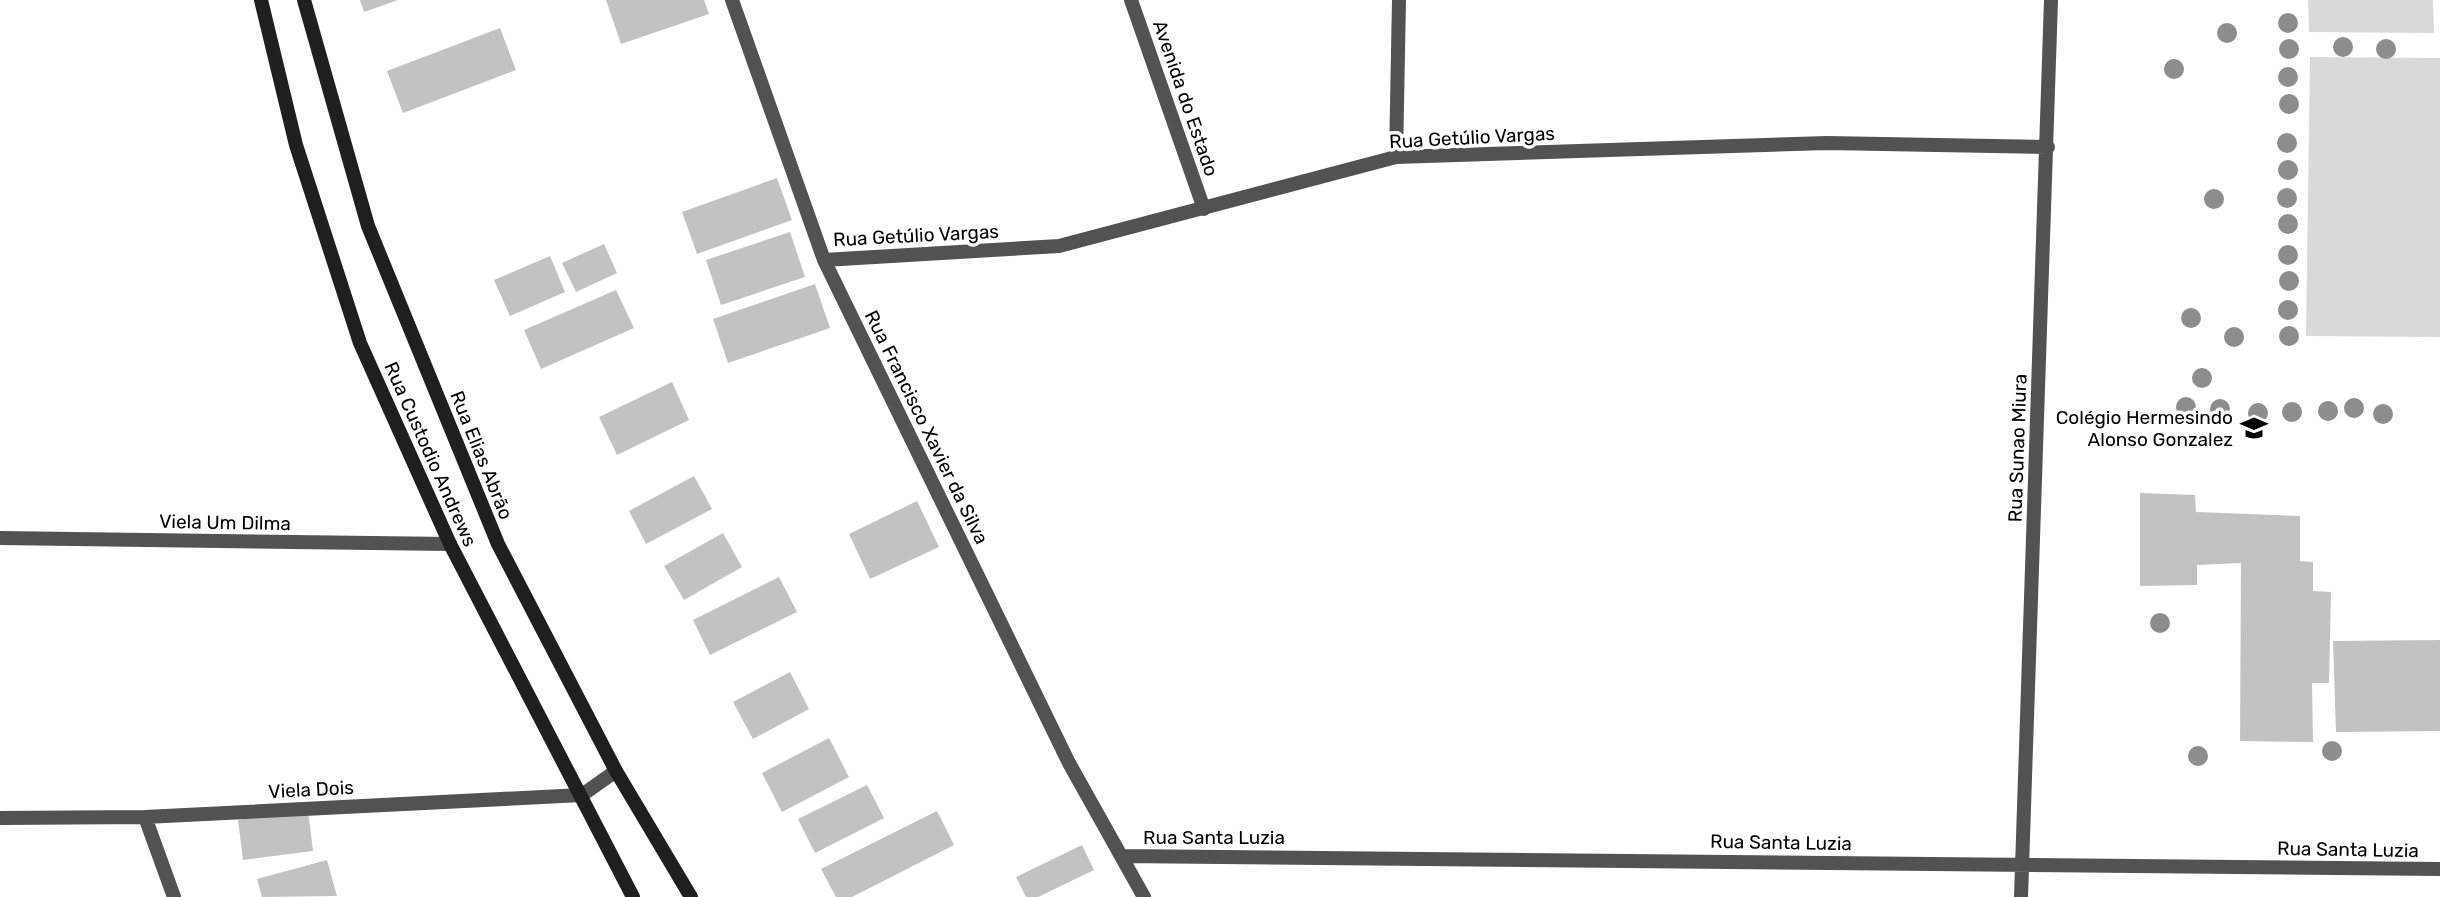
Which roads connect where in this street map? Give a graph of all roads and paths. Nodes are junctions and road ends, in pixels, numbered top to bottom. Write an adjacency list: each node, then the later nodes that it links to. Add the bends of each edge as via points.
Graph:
1 (261, 0): 12 (street, Rua Custodio Andrews, via 296,145 360,343)
2 (304, 0): 13 (street, Rua Elias Abrão, via 373,239 498,544)
3 (732, 0): 10 (street, Rua Francisco Xavier da Silva)
4 (1131, 0): 9 (street, Avenida do Estado)
5 (1399, 0): 8 (street)
6 (2051, 0): 7 (street, Rua Sunao Miura)
7 (2048, 147): 8 (street, Rua Getúlio Vargas, via 1827,143); 18 (street, Rua Sunao Miura)
8 (1396, 157): 9 (street, Rua Getúlio Vargas)
9 (1204, 209): 10 (street, Rua Getúlio Vargas, via 1059,246)
10 (824, 260): 17 (street, Rua Francisco Xavier da Silva, via 1069,763)
11 (0, 538): 12 (street, Viela Um Dilma)
12 (450, 544): 14 (street, Rua Custodio Andrews)
13 (616, 771): 14 (street); 22 (street, Rua Elias Abrão)
14 (582, 795): 15 (street, Viela Dois); 21 (street, Rua Custodio Andrews)
15 (145, 817): 16 (street, Viela Dois); 20 (street)
16 (0, 818)
17 (1121, 856): 18 (street, Rua Santa Luzia); 23 (street, Rua Francisco Xavier da Silva)
18 (2020, 863): 19 (street, Rua Santa Luzia); 24 (street, Rua Sunao Miura)
19 (2440, 869)
20 (174, 897)
21 (633, 897)
22 (691, 897)
23 (1144, 897)
24 (2021, 897)

